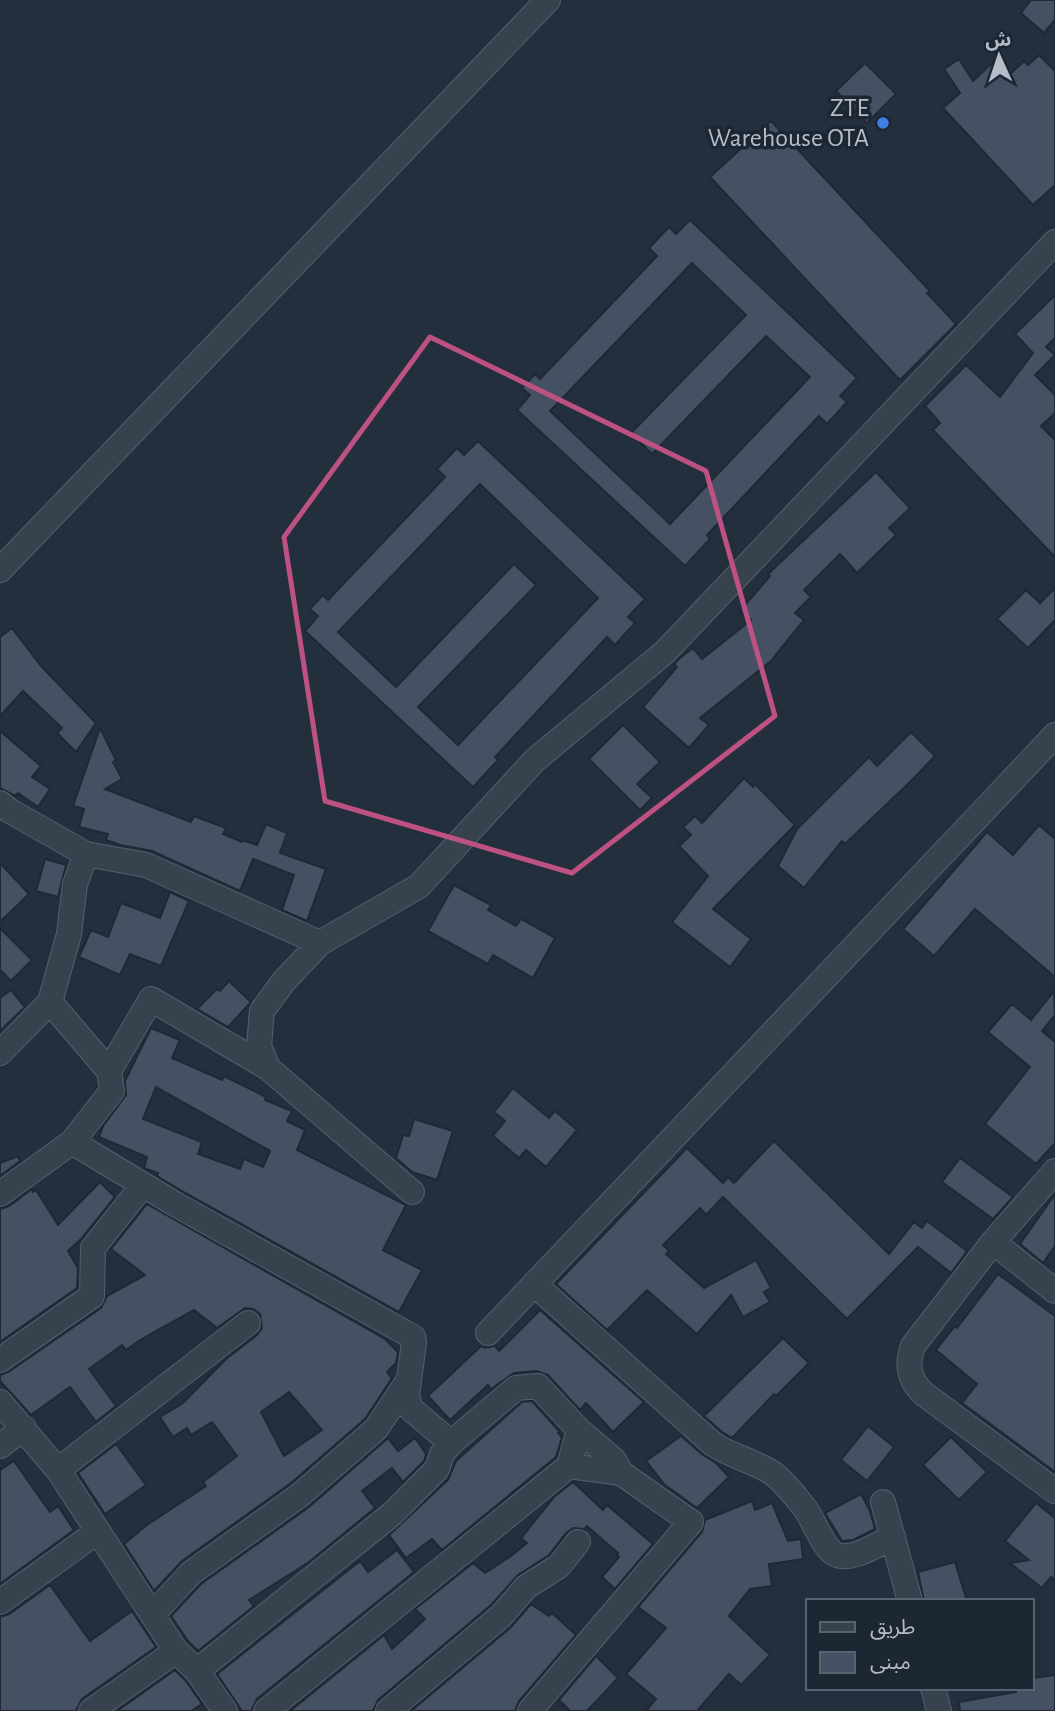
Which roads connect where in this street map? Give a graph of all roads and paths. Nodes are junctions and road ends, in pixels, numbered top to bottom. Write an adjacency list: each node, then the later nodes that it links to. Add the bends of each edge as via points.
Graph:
1 (548, 0): 3 (street)
2 (1055, 243): 7 (street, via 665,652 535,760 419,886)
3 (0, 570)
4 (1055, 735): 18 (street)
5 (3, 813): 6 (street)
6 (86, 854): 7 (street, via 146,865); 8 (street, via 75,884 69,934)
7 (320, 943): 10 (street, via 262,1011 259,1046)
8 (50, 1002): 9 (street); 11 (street)
9 (0, 1053)
10 (268, 1068): 11 (street, via 151,999); 15 (street)
11 (109, 1071): 12 (street, via 113,1091)
12 (72, 1142): 14 (street); 16 (street)
13 (1055, 1171): 17 (street)
14 (143, 1185): 22 (street, via 93,1248 92,1296); 23 (street, via 413,1337)
15 (412, 1192)
16 (0, 1195)
17 (993, 1242): 19 (street); 32 (street, via 913,1346 909,1367 916,1387 924,1394)
18 (534, 1284): 21 (street); 35 (street, via 713,1444 779,1478 836,1555 852,1555)
19 (1055, 1291)
20 (248, 1323): 30 (street)
21 (488, 1333)
22 (0, 1360)
23 (408, 1381): 27 (street, via 411,1409); 39 (street, via 376,1429 300,1495 191,1573)
24 (0, 1402): 25 (street)
25 (24, 1428): 28 (street); 30 (street)
26 (579, 1430): 27 (street, via 538,1386 516,1388); 29 (street); 31 (street, via 614,1460)
27 (451, 1443): 41 (street, via 437,1469 393,1514)
28 (0, 1446)
29 (569, 1466): 31 (street); 45 (street)
30 (58, 1470): 34 (street)
31 (621, 1473): 47 (street, via 691,1522)
32 (1055, 1491)
33 (883, 1502): 35 (street)
34 (97, 1532): 38 (street); 39 (street)
35 (893, 1537): 37 (street)
36 (579, 1542): 46 (street, via 559,1566 526,1587 501,1616)
37 (908, 1599)
38 (0, 1602)
39 (153, 1614): 40 (street)
40 (176, 1651): 41 (street); 43 (street)
41 (197, 1671): 44 (street)
42 (934, 1690): 48 (street)
43 (91, 1711)
44 (225, 1711)
45 (266, 1711)
46 (388, 1711)
47 (530, 1711)
48 (939, 1711)

